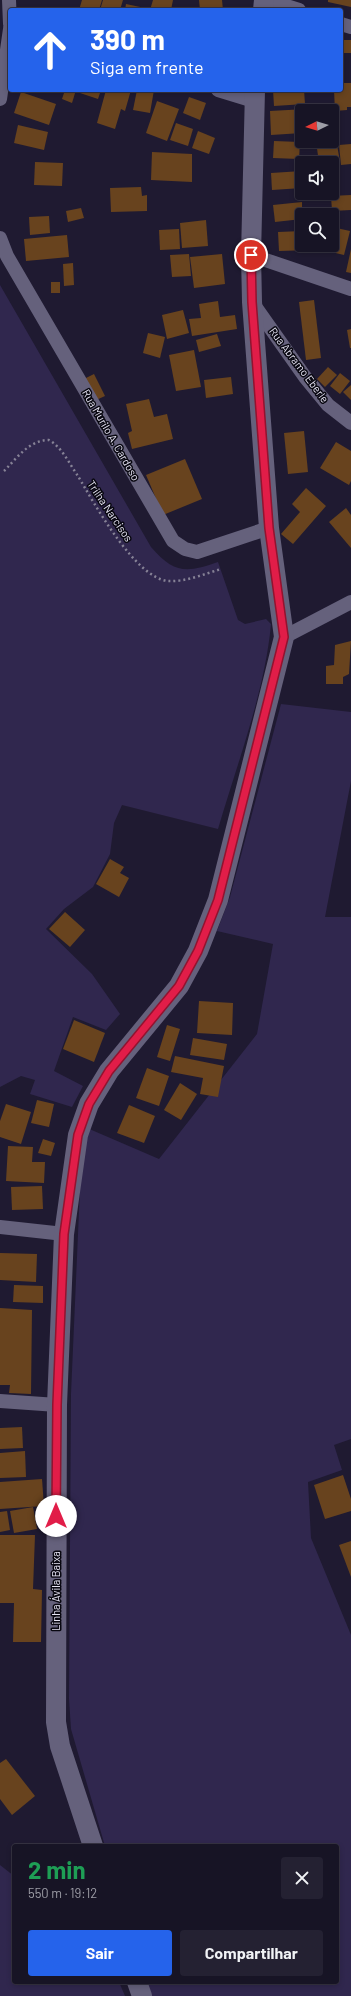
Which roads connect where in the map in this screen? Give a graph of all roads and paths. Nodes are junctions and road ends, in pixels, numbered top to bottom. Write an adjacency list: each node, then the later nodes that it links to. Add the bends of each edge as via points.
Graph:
1 (268, 0): 2 (street)
2 (293, 8)
3 (8, 43): 6 (street)
4 (232, 92): 5 (street)
5 (254, 95): 8 (street)
6 (0, 99)
7 (0, 238): 13 (street, Rua Murilo A. Cardoso, via 7,256 173,541 185,549 197,552)
8 (251, 255): 9 (street); 10 (street)
9 (351, 289)
10 (252, 302): 11 (street, Rua Abramo Eberle, via 305,377 328,405); 13 (street)
11 (351, 423)
12 (4, 471): 14 (path, Trilha Narcisos, via 29,446 49,440 67,459 119,541 150,575 168,581 180,580)
13 (269, 528): 16 (street)
14 (221, 569)
15 (351, 602): 16 (street)
16 (284, 637): 18 (street, Linha Ávila Baixa, via 218,900 198,951 179,986 109,1071 89,1104 78,1135)
17 (0, 1227): 18 (street)
18 (64, 1234): 20 (street, Linha Ávila Baixa)
19 (0, 1401): 20 (street)
20 (57, 1405): 21 (street, Linha Ávila Baixa, via 56,1722 60,1746)
21 (92, 1844)
22 (138, 1984): 23 (street)
23 (142, 1996)

